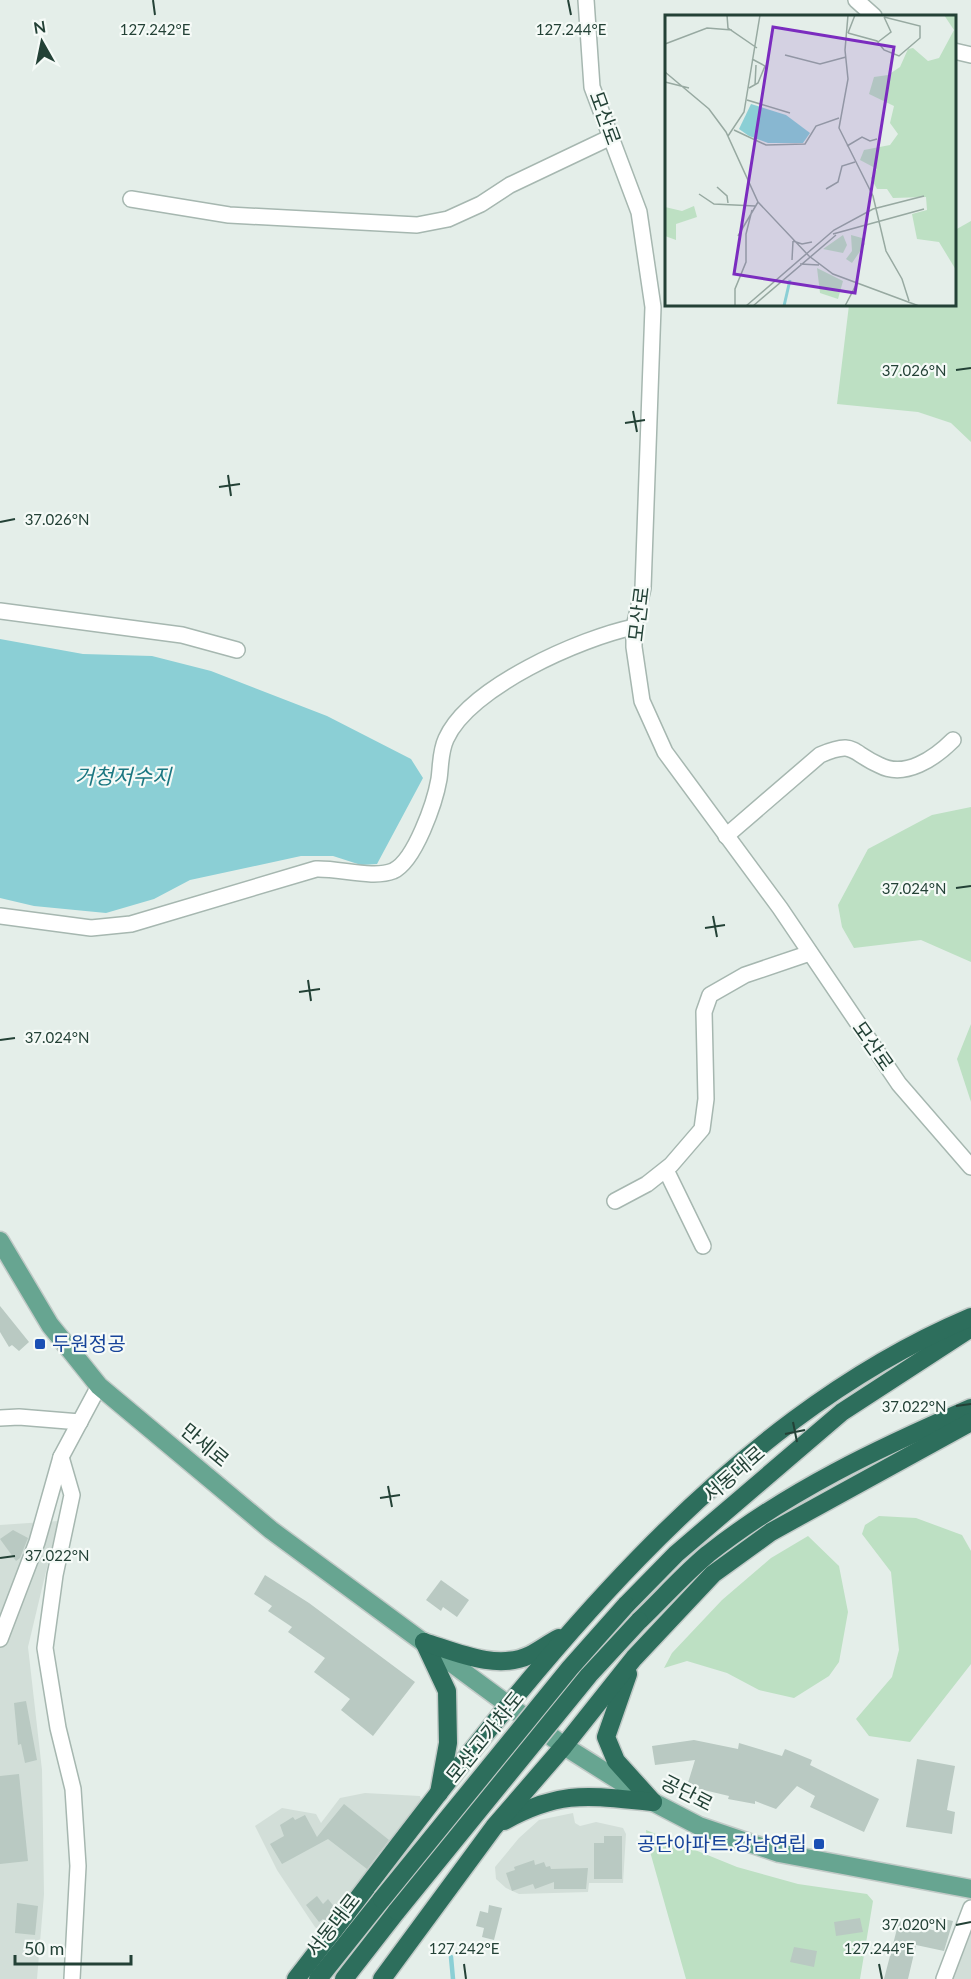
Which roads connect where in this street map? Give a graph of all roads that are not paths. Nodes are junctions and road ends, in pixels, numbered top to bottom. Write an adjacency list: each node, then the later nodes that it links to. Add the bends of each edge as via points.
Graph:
1 (586, 0): 6 (street, 모산로, via 592,87)
2 (856, 0): 3 (street)
3 (873, 15)
4 (956, 51): 5 (street)
5 (971, 55)
6 (611, 136): 7 (street, via 510,185 482,204 448,219 417,225 230,214); 9 (street, 모산로, via 639,212 653,307 643,588)
7 (131, 199)
8 (0, 611): 10 (street, via 182,635)
9 (634, 627): 12 (street, 모산로, via 642,701 665,752); 13 (street, via 609,632 519,672 461,715 446,738 425,823 411,853 394,870 376,875 338,868 316,869 131,924 90,928)
10 (237, 650)
11 (953, 740): 12 (street, via 940,754 920,765 898,769 879,766 853,748 837,747 820,755)
12 (726, 836): 14 (street, 모산로)
13 (0, 916)
14 (810, 952): 15 (street, 모산로, via 900,1084); 16 (street, via 745,975 710,995 704,1012 706,1099 702,1129)
15 (971, 1167)
16 (666, 1170): 17 (street); 19 (street)
17 (615, 1201)
18 (0, 1240): 22 (main road, 만세로, via 50,1325)
19 (703, 1246)
20 (971, 1317): 29 (highway, via 927,1336 832,1391 703,1494)
21 (971, 1328): 28 (highway, 서동대로, via 842,1412 676,1554)
22 (99, 1386): 25 (street); 31 (main road, 만세로, via 271,1530)
23 (971, 1408): 44 (highway, bridge, via 899,1439 765,1512 706,1556 589,1675)
24 (0, 1418): 25 (street)
25 (80, 1422): 27 (street)
26 (971, 1422): 32 (highway, via 771,1533 713,1574)
27 (61, 1457): 30 (street, via 37,1542); 41 (street, via 72,1495 45,1648 73,1789 78,1866)
28 (626, 1605): 39 (highway, 모산고가차도, bridge)
29 (570, 1632): 31 (highway, via 528,1656 500,1661); 33 (highway)
30 (0, 1639)
31 (424, 1642): 33 (main road, 공단로); 35 (highway, via 447,1691 448,1743)
32 (634, 1658): 34 (highway); 36 (highway, via 606,1737 616,1761)
33 (508, 1704): 34 (main road, 공단로); 35 (highway)
34 (564, 1746): 36 (main road, 공단로); 37 (highway)
35 (439, 1795): 42 (highway)
36 (653, 1802): 37 (highway, via 566,1797 535,1804); 38 (main road, 공단로, via 699,1826 779,1853)
37 (494, 1827): 45 (highway)
38 (971, 1889)
39 (382, 1899): 43 (highway, 서동대로)
40 (971, 1908): 46 (street)
41 (72, 1979)
42 (297, 1979)
43 (318, 1979)
44 (344, 1979)
45 (382, 1979)
46 (944, 1979)

